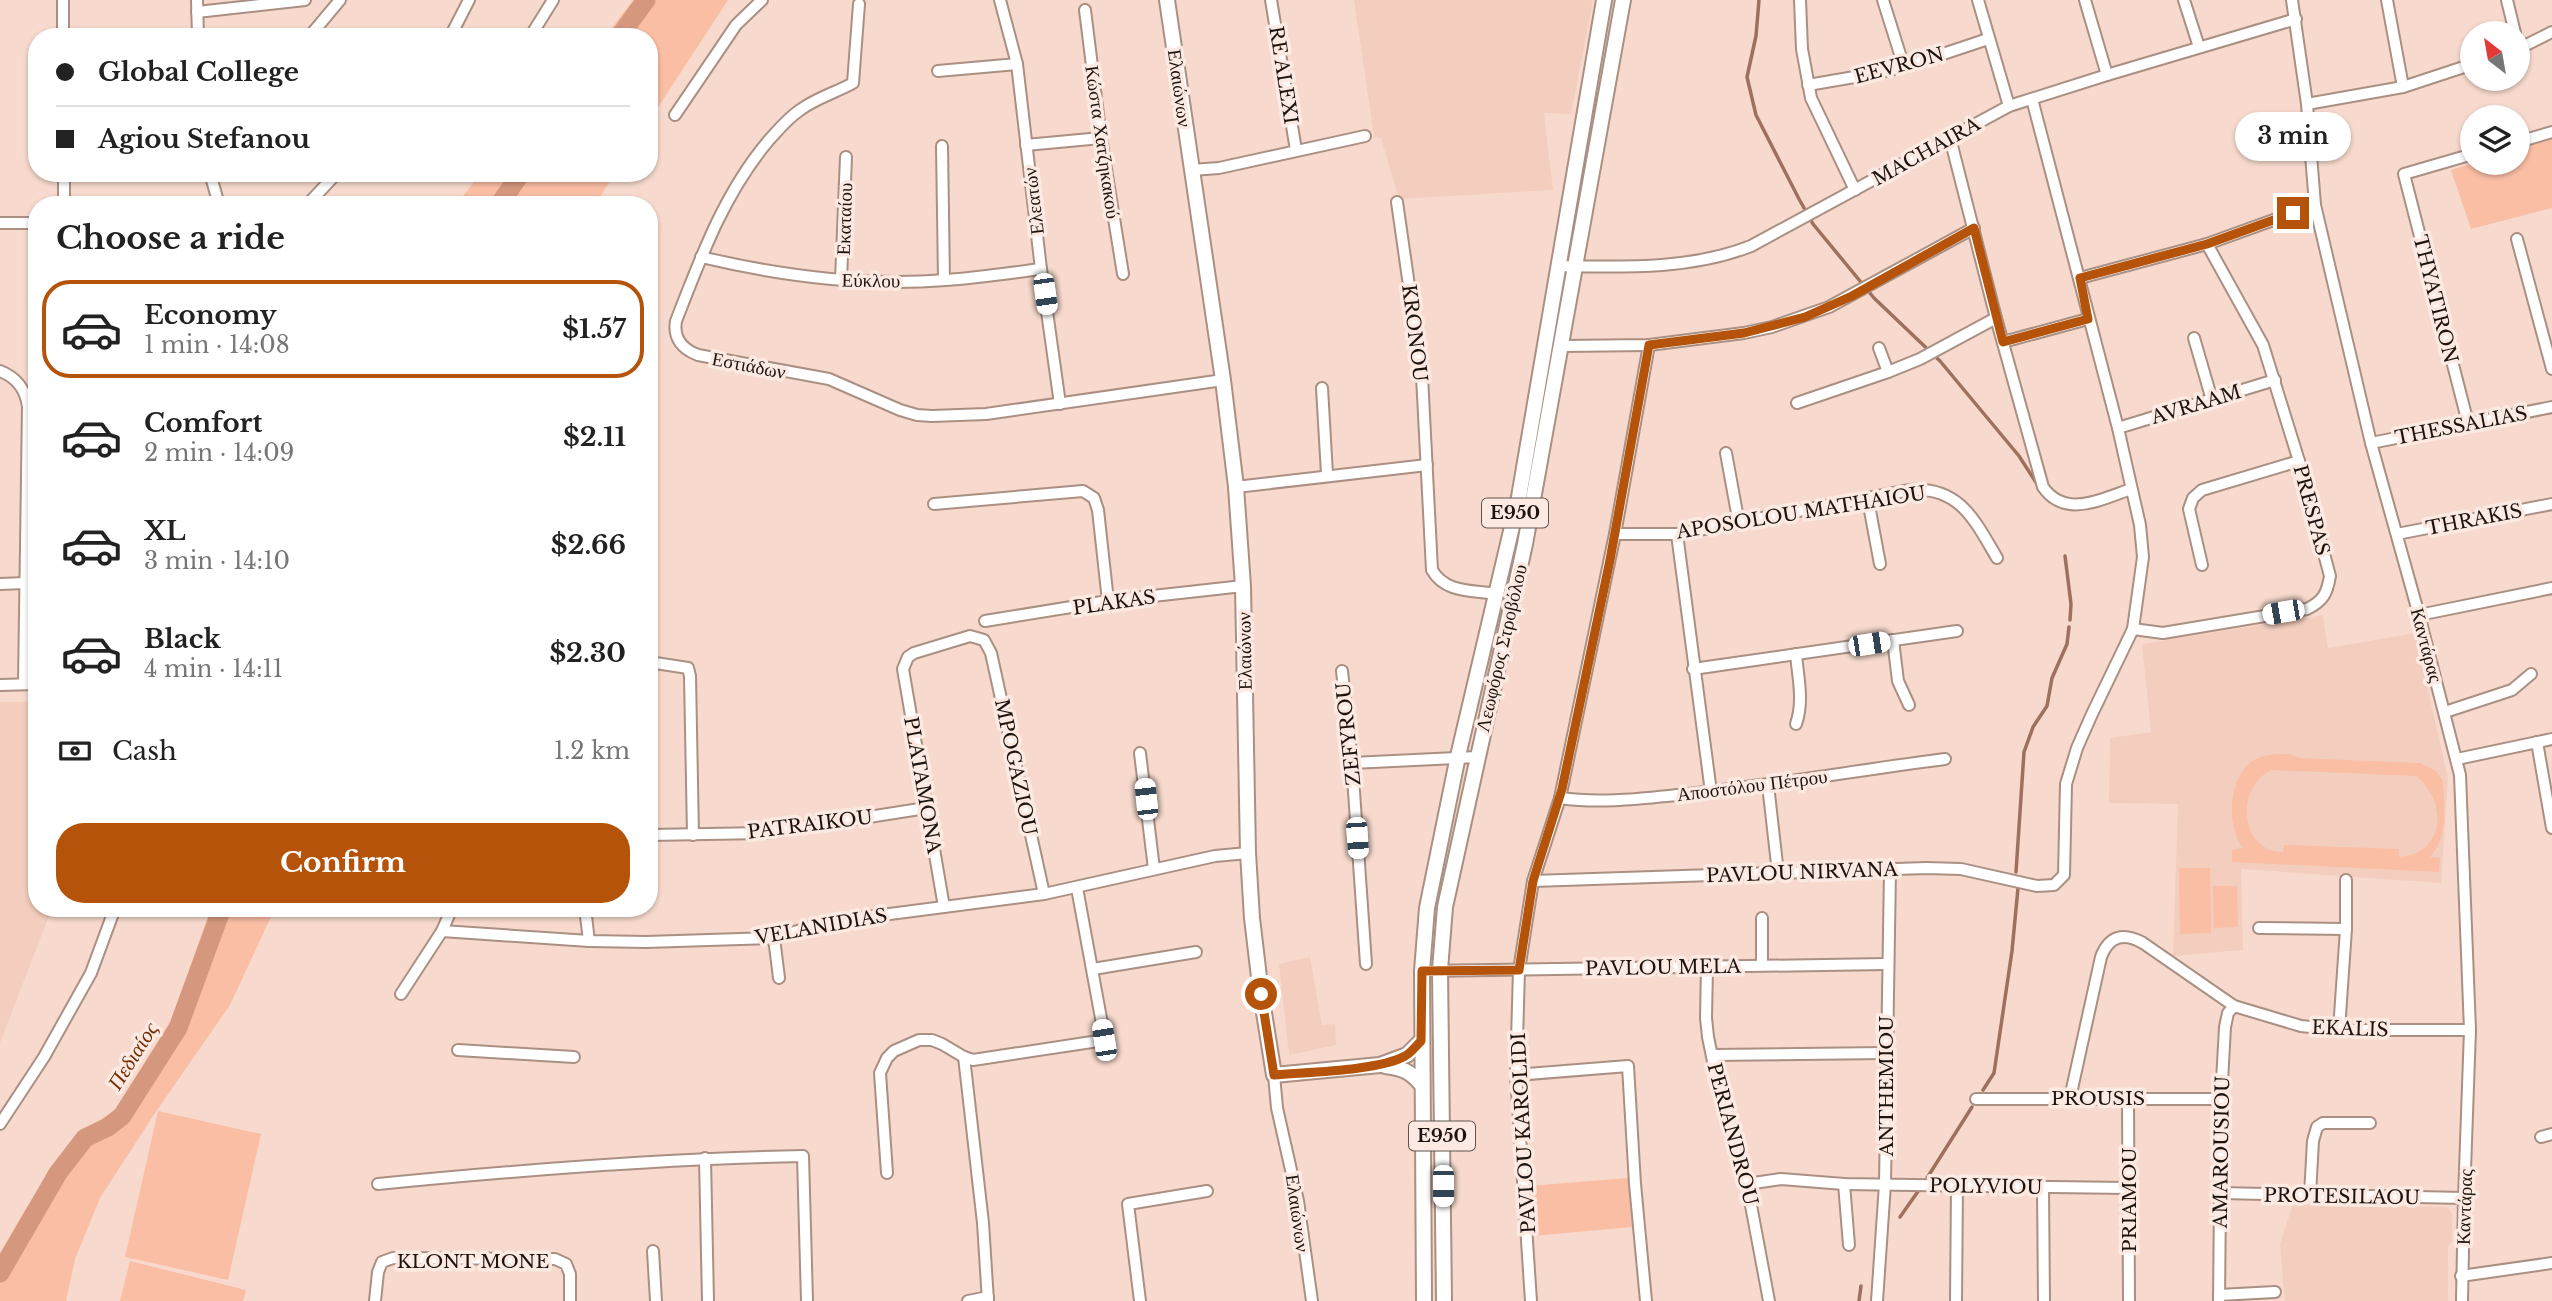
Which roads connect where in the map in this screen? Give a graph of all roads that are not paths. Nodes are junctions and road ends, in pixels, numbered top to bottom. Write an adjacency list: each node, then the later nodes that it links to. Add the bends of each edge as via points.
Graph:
1 (63, 0): 26 (street)
2 (197, 0): 23 (street)
3 (305, 0): 23 (street)
4 (340, 0): 28 (street)
5 (469, 0): 29 (street)
6 (552, 0): 30 (street)
7 (762, 0): 45 (street, via 736,25)
8 (1000, 0): 35 (street, Ελεατών)
9 (1167, 0): 56 (main road, Ελαιώνων)
10 (1271, 0): 53 (street, RE ALEXI)
11 (1604, 0): 68 (main road, Λεωφόρος Στροβόλου / E950)
12 (1623, 0): 69 (main road, Λεωφόρος Στροβόλου / E950)
13 (1800, 0): 40 (street)
14 (1883, 0): 36 (street)
15 (1978, 0): 32 (street)
16 (2085, 0): 39 (street)
17 (2184, 0): 34 (street)
18 (2292, 0): 24 (street, Καντάρας)
19 (2387, 0): 41 (street)
20 (2507, 0): 25 (street)
21 (859, 4): 67 (street, Εστιάδων, via 853,83 786,120 735,186)
22 (1084, 10): 48 (street, Κώστα Χατζηκακού)
23 (197, 12): 27 (street)
24 (2297, 19): 34 (street, MACHAIRA); 43 (street, Καντάρας)
25 (2512, 21)
26 (63, 28)
27 (198, 28)
28 (317, 28)
29 (455, 28)
30 (535, 28)
31 (2552, 32): 33 (street)
32 (1988, 39): 36 (street, EEVRON); 44 (street)
33 (2530, 43)
34 (2199, 47): 39 (street, MACHAIRA)
35 (1017, 64): 38 (street); 51 (street, Ελεατών)
36 (1905, 67): 40 (street, EEVRON)
37 (2460, 68): 41 (street)
38 (939, 71)
39 (2106, 75): 42 (street, MACHAIRA)
40 (1808, 85): 58 (street)
41 (2403, 87): 43 (street)
42 (2032, 99): 44 (street, MACHAIRA); 72 (street)
43 (2307, 104): 61 (street, Καντάρας)
44 (2009, 106): 49 (street, MACHAIRA)
45 (675, 115)
46 (2552, 132): 50 (street)
47 (1365, 136): 53 (street)
48 (1101, 138): 51 (street); 71 (street, Κώστα Χατζηκακού)
49 (1950, 138): 58 (street, MACHAIRA); 64 (street)
50 (2530, 138)
51 (1026, 145): 70 (street, Ελεατών)
52 (942, 146): 74 (street)
53 (1296, 150): 56 (street)
54 (846, 157): 73 (street, Εκαταίου)
55 (2460, 159): 92 (street, THYATIRON, via 2404,174)
56 (1192, 170): 85 (main road, Ελαιώνων)
57 (329, 182): 59 (street)
58 (1855, 191): 69 (street, MACHAIRA, via 1751,246 1714,259)
59 (315, 196)
60 (1397, 202): 97 (street, KRONOU, via 1422,376)
61 (2315, 205): 66 (street); 94 (street, Καντάρας)
62 (0, 223): 63 (street)
63 (28, 223)
64 (1974, 228): 75 (street); 79 (street, via 1805,317 1744,333)
65 (2517, 239): 82 (street)
66 (2207, 244): 72 (street); 86 (street, PRESPAS, via 2263,345)
67 (701, 257): 73 (street, Εύκλου, via 794,276); 90 (street, Εστιάδων, via 674,330 692,353 829,379 917,415 956,417)
68 (1558, 266): 69 (street, MACHAIRA); 115 (main road, Λεωφόρος Στροβόλου / E950, via 1518,497)
69 (1576, 267): 80 (main road, Λεωφόρος Στροβόλου / E950)
70 (1041, 269): 74 (street, Εύκλου); 90 (street, Ελεατών)
71 (1123, 274)
72 (2080, 278): 76 (street)
73 (841, 280): 74 (street, Εύκλου)
74 (944, 280)
75 (1996, 318): 78 (street); 84 (street)
76 (2088, 319): 78 (street); 93 (street)
77 (2194, 338): 88 (street)
78 (2003, 342): 100 (street, via 2038,474 2048,495 2068,505 2087,504)
79 (1649, 345): 80 (street); 105 (street, PAVLOU KAROLIDI)
80 (1562, 346): 138 (main road, Λεωφόρος Στροβόλου / E950, via 1525,544)
81 (1879, 348): 84 (street)
82 (2552, 369)
83 (0, 371): 111 (street, via 19,384 28,407)
84 (1888, 373): 89 (street)
85 (1223, 380): 90 (street, Εστιάδων); 99 (main road, Ελαιώνων)
86 (2275, 380): 88 (street, AVRAAM); 96 (street, PRESPAS)
87 (1322, 388): 98 (street)
88 (2213, 400): 93 (street, AVRAAM)
89 (1797, 403)
90 (1060, 404)
91 (2552, 407): 92 (street, THESSALIAS)
92 (2468, 423): 94 (street, THESSALIAS)
93 (2118, 428): 100 (street)
94 (2371, 443): 107 (street, Καντάρας)
95 (1726, 453): 104 (street)
96 (2299, 461): 110 (street, via 2202,490 2193,498 2189,509); 119 (street, PRESPAS, via 2330,576 2322,601 2306,608 2163,633)
97 (1427, 464): 98 (street); 115 (street, KRONOU, via 1432,570 1450,588)
98 (1327, 474): 99 (street)
99 (1236, 486): 113 (main road, Ελαιώνων)
100 (2132, 489): 119 (street, via 2143,557)
101 (1868, 500): 104 (street, APOSOLOU MATHAIOU); 108 (street, APOSOLOU MATHAIOU, via 1910,490 1944,493 1973,519); 109 (street)
102 (934, 504): 116 (street, via 1083,491 1094,498 1098,510)
103 (2552, 505): 107 (street, THRAKIS)
104 (1739, 524): 106 (street, APOSOLOU MATHAIOU)
105 (1615, 534): 106 (street, APOSOLOU MATHAIOU); 144 (street, PAVLOU KAROLIDI)
106 (1677, 534): 125 (street)
107 (2396, 534): 117 (street, Καντάρας)
108 (1997, 558)
109 (1880, 564)
110 (2202, 565)
111 (25, 583): 112 (street); 128 (street)
112 (0, 584)
113 (1243, 586): 116 (street, PLAKAS); 149 (main road, Ελαιώνων)
114 (2552, 588): 117 (street)
115 (1495, 594): 137 (main road, Λεωφόρος Στροβόλου / E950)
116 (1108, 601): 118 (street, PLAKAS)
117 (2420, 615): 132 (street, Καντάρας)
118 (985, 621)
119 (2133, 629): 151 (street, PAVLOU NIRVANA, via 2077,748 2066,783 2064,875 2054,886 1961,869)
120 (1958, 631): 122 (street)
121 (985, 640): 145 (street, PLATAMONA, via 970,636 923,649 904,663); 156 (street, MPOGAZIOU)
122 (1893, 640): 123 (street); 131 (street, via 1898,681)
123 (1796, 654): 125 (street); 133 (street, via 1801,700)
124 (658, 663): 148 (street, via 688,668 691,676)
125 (1693, 669): 143 (street)
126 (1342, 671): 141 (street, ZEFYROU)
127 (2531, 674): 132 (street, via 2512,690)
128 (24, 684): 129 (street); 130 (street)
129 (28, 684)
130 (0, 685)
131 (1909, 705)
132 (2445, 712): 140 (street, Καντάρας)
133 (1796, 724)
134 (2552, 739): 135 (street)
135 (2537, 742): 140 (street); 146 (street)
136 (1140, 753): 150 (street)
137 (1458, 756): 138 (street); 141 (street); 175 (main road, Λεωφόρος Στροβόλου / E950, via 1427,908)
138 (1477, 757): 173 (main road, Λεωφόρος Στροβόλου / E950, via 1445,907)
139 (1945, 759): 142 (street, Αποστόλου Πέτρου)
140 (2457, 759): 180 (street, Καντάρας)
141 (1352, 763): 168 (street, ZEFYROU)
142 (1768, 785): 143 (street, Αποστόλου Πέτρου); 152 (street)
143 (1711, 792): 144 (street, Αποστόλου Πέτρου, via 1608,801)
144 (1560, 797): 154 (street, PAVLOU KAROLIDI)
145 (926, 808): 148 (street, PATRAIKOU, via 768,833); 157 (street, PLATAMONA)
146 (2552, 828)
147 (658, 835): 148 (street, PATRAIKOU)
148 (693, 835)
149 (1248, 853): 150 (street, VELANIDIAS); 188 (main road, Ελαιώνων, via 1252,918)
150 (1154, 869): 155 (street, VELANIDIAS)
151 (1890, 870): 152 (street, PAVLOU NIRVANA); 169 (street, ANTHEMIOU)
152 (1778, 873): 154 (street, PAVLOU NIRVANA)
153 (2346, 880): 163 (street)
154 (1533, 881): 174 (street, PAVLOU KAROLIDI)
155 (1077, 888): 156 (street, VELANIDIAS); 172 (street)
156 (1044, 894): 157 (street, VELANIDIAS)
157 (944, 907): 165 (street, VELANIDIAS, via 828,922)
158 (112, 917): 196 (street, via 91,973)
159 (448, 917): 164 (street)
160 (586, 917): 166 (street)
161 (1762, 918): 170 (street)
162 (2259, 928): 163 (street)
163 (2346, 929): 179 (street)
164 (442, 931): 166 (street, VELANIDIAS); 177 (street)
165 (774, 937): 166 (street, VELANIDIAS); 176 (street)
166 (589, 941)
167 (1196, 952): 172 (street)
168 (1366, 964)
169 (1887, 964): 170 (street, PAVLOU MELA); 183 (street, ANTHEMIOU)
170 (1762, 965): 171 (street, PAVLOU MELA)
171 (1707, 967): 174 (street, PAVLOU MELA); 184 (street, PERIANDROU, via 1706,1018)
172 (1093, 970): 186 (street, via 1104,1040 973,1060)
173 (1440, 970): 174 (street, PAVLOU MELA); 175 (street, PAVLOU MELA); 226 (main road, Λεωφόρος Στροβόλου / E950)
174 (1519, 970): 189 (street, PAVLOU KAROLIDI)
175 (1422, 971): 181 (main road, Λεωφόρος Στροβόλου / E950)
176 (779, 978)
177 (401, 994)
178 (2234, 1006): 179 (street, EKALIS, via 2301,1026); 192 (street, via 2143,943 2125,937 2112,940 2101,957); 194 (street, AMAROUSIOU, via 2225,1027)
179 (2339, 1030): 180 (street, EKALIS)
180 (2470, 1030): 209 (street, Καντάρας)
181 (1421, 1041): 187 (main road, via 1407,1055); 190 (main road, Λεωφόρος Στροβόλου / E950)
182 (458, 1050): 185 (street)
183 (1886, 1053): 184 (street); 202 (street, ANTHEMIOU)
184 (1712, 1055): 200 (street, PERIANDROU)
185 (574, 1057)
186 (964, 1057): 198 (street, via 932,1040 919,1040 887,1058 880,1073); 216 (street)
187 (1380, 1065): 188 (main road); 190 (main road, via 1402,1068)
188 (1274, 1075): 224 (street, Ελαιώνων)
189 (1516, 1075): 227 (street, PAVLOU KAROLIDI); 228 (street, via 1628,1066)
190 (1421, 1084): 225 (main road, Λεωφόρος Στροβόλου / E950)
191 (1976, 1098): 192 (street, PROUSIS)
192 (2070, 1098): 193 (street, PROUSIS)
193 (2129, 1098): 194 (street, PROUSIS); 205 (street, PRIAMOU)
194 (2221, 1099): 207 (street, AMAROUSIOU)
195 (2370, 1123): 208 (street, via 2323,1123 2317,1127)
196 (0, 1124)
197 (705, 1158): 199 (street); 220 (street); 221 (street, via 803,1156)
198 (887, 1173)
199 (378, 1184)
200 (1747, 1184): 201 (street, POLYVIOU, via 1781,1178); 229 (street, PERIANDROU)
201 (1844, 1184): 202 (street, POLYVIOU); 210 (street)
202 (1885, 1184): 203 (street, POLYVIOU); 230 (street, ANTHEMIOU)
203 (1957, 1186): 204 (street, POLYVIOU); 231 (street)
204 (2043, 1187): 205 (street, POLYVIOU); 232 (street)
205 (2128, 1188): 233 (street, PRIAMOU)
206 (1206, 1191): 223 (street, via 1128,1204)
207 (2220, 1193): 208 (street, PROTESILAOU); 215 (street, AMAROUSIOU)
208 (2310, 1195): 209 (street, PROTESILAOU)
209 (2463, 1198): 213 (street, Καντάρας)
210 (1849, 1245)
211 (653, 1251): 219 (street)
212 (2552, 1263): 213 (street)
213 (2461, 1276): 234 (street, Καντάρας)
214 (2275, 1292): 215 (street)
215 (2219, 1298)
216 (988, 1299): 222 (street)
217 (375, 1301): 218 (street, KLONT MONE, via 377,1272 382,1262 394,1258 555,1259 566,1264 570,1274)
218 (570, 1301)
219 (656, 1301)
220 (708, 1301)
221 (807, 1301)
222 (968, 1301)
223 (1140, 1301)
224 (1312, 1301)
225 (1424, 1301)
226 (1444, 1301)
227 (1531, 1301)
228 (1646, 1301)
229 (1769, 1301)
230 (1878, 1301)
231 (1956, 1301)
232 (2044, 1301)
233 (2129, 1301)
234 (2462, 1301)

